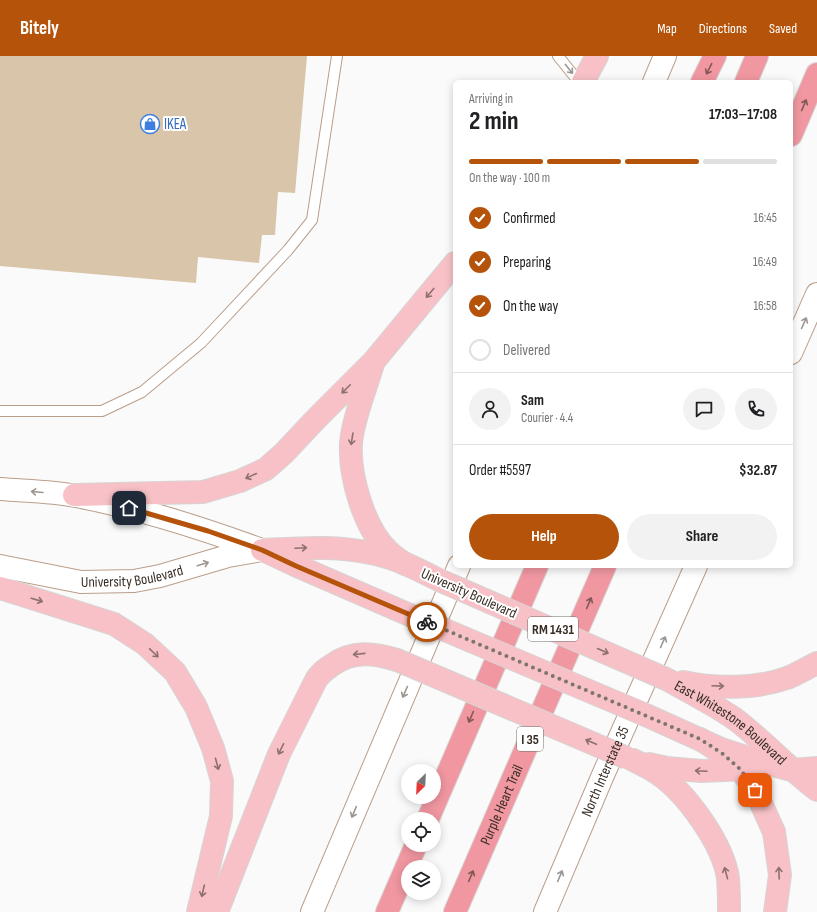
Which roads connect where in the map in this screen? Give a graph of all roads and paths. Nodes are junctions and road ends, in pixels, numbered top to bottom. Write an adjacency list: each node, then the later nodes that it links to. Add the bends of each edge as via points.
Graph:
1 (337, 56): 18 (lane, via 312,220 288,250 201,342 142,392 102,411)
2 (558, 56): 8 (lane, one-way to 8)
3 (596, 56): 9 (main road)
4 (665, 56): 10 (main road)
5 (715, 56): 11 (highway, one-way to 11)
6 (757, 56): 12 (highway)
7 (817, 74): 13 (highway, one-way to 7)
8 (577, 80)
9 (584, 80)
10 (655, 80)
11 (703, 80)
12 (747, 80)
13 (793, 130)
14 (453, 265): 17 (main road, one-way to 17)
15 (817, 294): 16 (main road, one-way to 15)
16 (793, 348)
17 (374, 361): 20 (main road, one-way to 20, via 284,453 266,469 251,476 203,492); 22 (main road, one-way to 22, via 355,422 351,443 352,470 366,519 375,535 388,551)
18 (0, 411)
19 (0, 489): 20 (main road, University Boulevard, one-way to 19)
20 (74, 496): 21 (main road, University Boulevard, via 142,511)
21 (262, 550): 22 (main road, University Boulevard / RM 1431, one-way to 22, via 318,547 351,549 377,554); 23 (main road, University Boulevard, one-way to 21, via 81,582 134,581 228,556); 31 (main road, University Boulevard / RM 1431, bridge)
22 (405, 564): 30 (main road, University Boulevard / RM 1431, one-way to 30, bridge)
23 (0, 566)
24 (458, 568): 42 (main road, one-way to 42)
25 (536, 568): 38 (highway, one-way to 38)
26 (604, 568): 44 (highway, Purple Heart Trail / I 35, one-way to 26)
27 (695, 568): 45 (main road, North Interstate 35, one-way to 27)
28 (0, 588): 40 (main road, one-way to 40, via 114,624 145,644 175,672 199,714 213,748 222,781 222,816)
29 (817, 662): 30 (main road, one-way to 29, via 695,685 752,685 786,678)
30 (666, 679): 36 (main road, East Whitestone Boulevard / RM 1431, via 736,720)
31 (648, 716): 32 (main road, East Whitestone Boulevard / RM 1431)
32 (700, 739): 35 (main road); 36 (main road, East Whitestone Boulevard / RM 1431, via 728,751)
33 (630, 759): 35 (main road, one-way to 33, via 693,771); 41 (main road, one-way to 41, bridge, via 398,660 374,654 355,654 336,662 320,673 316,680 279,754); 46 (main road, one-way to 33, via 728,877 718,848 691,804 657,772)
34 (817, 768): 36 (main road, East Whitestone Boulevard / RM 1431)
35 (740, 769): 36 (main road); 47 (main road, one-way to 35, via 780,875 774,832 755,790)
36 (791, 770): 37 (main road, East Whitestone Boulevard / RM 1431)
37 (817, 790)
38 (431, 812)
39 (413, 852): 43 (highway)
40 (198, 912)
41 (217, 912)
42 (312, 912)
43 (387, 912)
44 (455, 912)
45 (545, 912)
46 (729, 912)
47 (775, 912)

